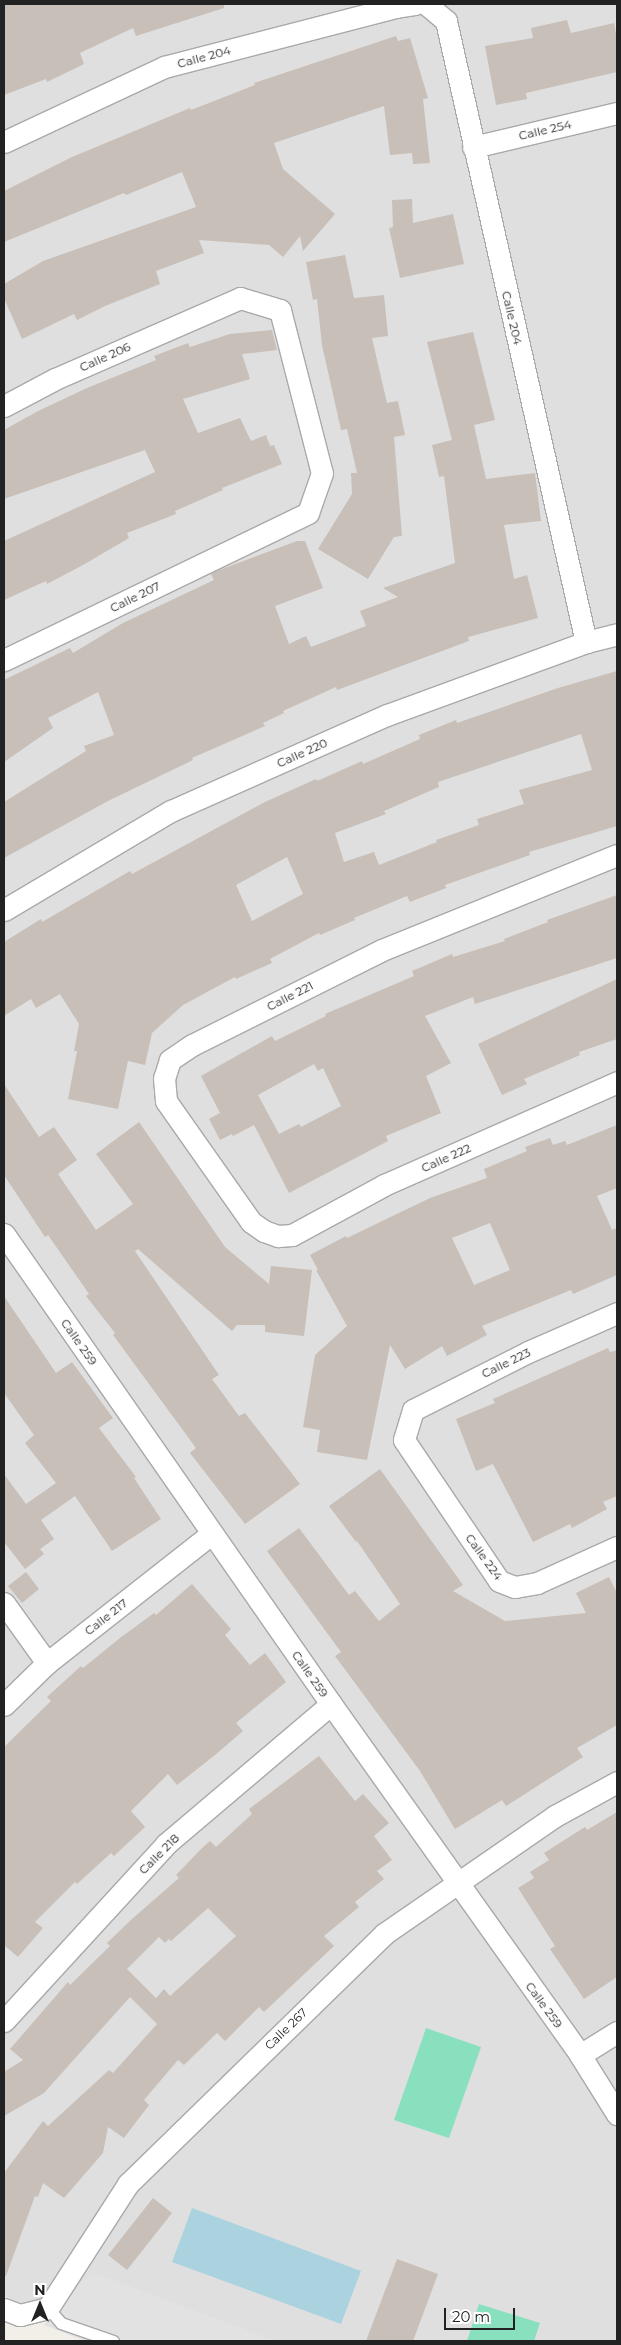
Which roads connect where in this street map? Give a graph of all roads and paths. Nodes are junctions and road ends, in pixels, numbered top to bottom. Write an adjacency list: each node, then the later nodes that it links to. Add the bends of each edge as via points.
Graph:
1 (416, 4): 4 (street, Calle 204, via 164,67)
2 (426, 4): 5 (street, Calle 204, via 446,21)
3 (617, 112): 5 (street, Calle 254)
4 (4, 142)
5 (473, 147): 9 (street, Calle 204)
6 (4, 406): 7 (street, Calle 206, via 55,379 240,298 280,310 322,473 308,514)
7 (267, 533): 10 (street, Calle 207)
8 (617, 634): 9 (street, Calle 220)
9 (586, 642): 12 (street, Calle 220, via 386,715 171,811)
10 (4, 660)
11 (617, 855): 15 (street, Calle 221, via 382,950 192,1045 170,1060 164,1078 166,1101 252,1222 264,1232)
12 (4, 910)
13 (617, 1082): 15 (street, Calle 222, via 384,1186 292,1235)
14 (4, 1234): 18 (street, Calle 259)
15 (278, 1236)
16 (617, 1313): 17 (street, Calle 223, via 528,1352 413,1410)
17 (407, 1427): 19 (street, Calle 224, via 404,1440 499,1581 515,1587 537,1583)
18 (212, 1533): 21 (street, Calle 217); 22 (street, Calle 259)
19 (617, 1547)
20 (4, 1603): 21 (street)
21 (47, 1663): 23 (street, Calle 217)
22 (331, 1704): 25 (street, Calle 259); 26 (street, Calle 218, via 166,1844)
23 (4, 1705)
24 (617, 1782): 25 (street, Calle 267, via 555,1816)
25 (456, 1882): 28 (street, Calle 259); 31 (street, Calle 267, via 384,1934 128,2184)
26 (4, 2022)
27 (617, 2032): 28 (street)
28 (580, 2055): 29 (street, Calle 259)
29 (617, 2114)
30 (4, 2308): 31 (street, via 20,2315)
31 (48, 2308): 32 (lane, via 61,2323)
32 (113, 2341)

